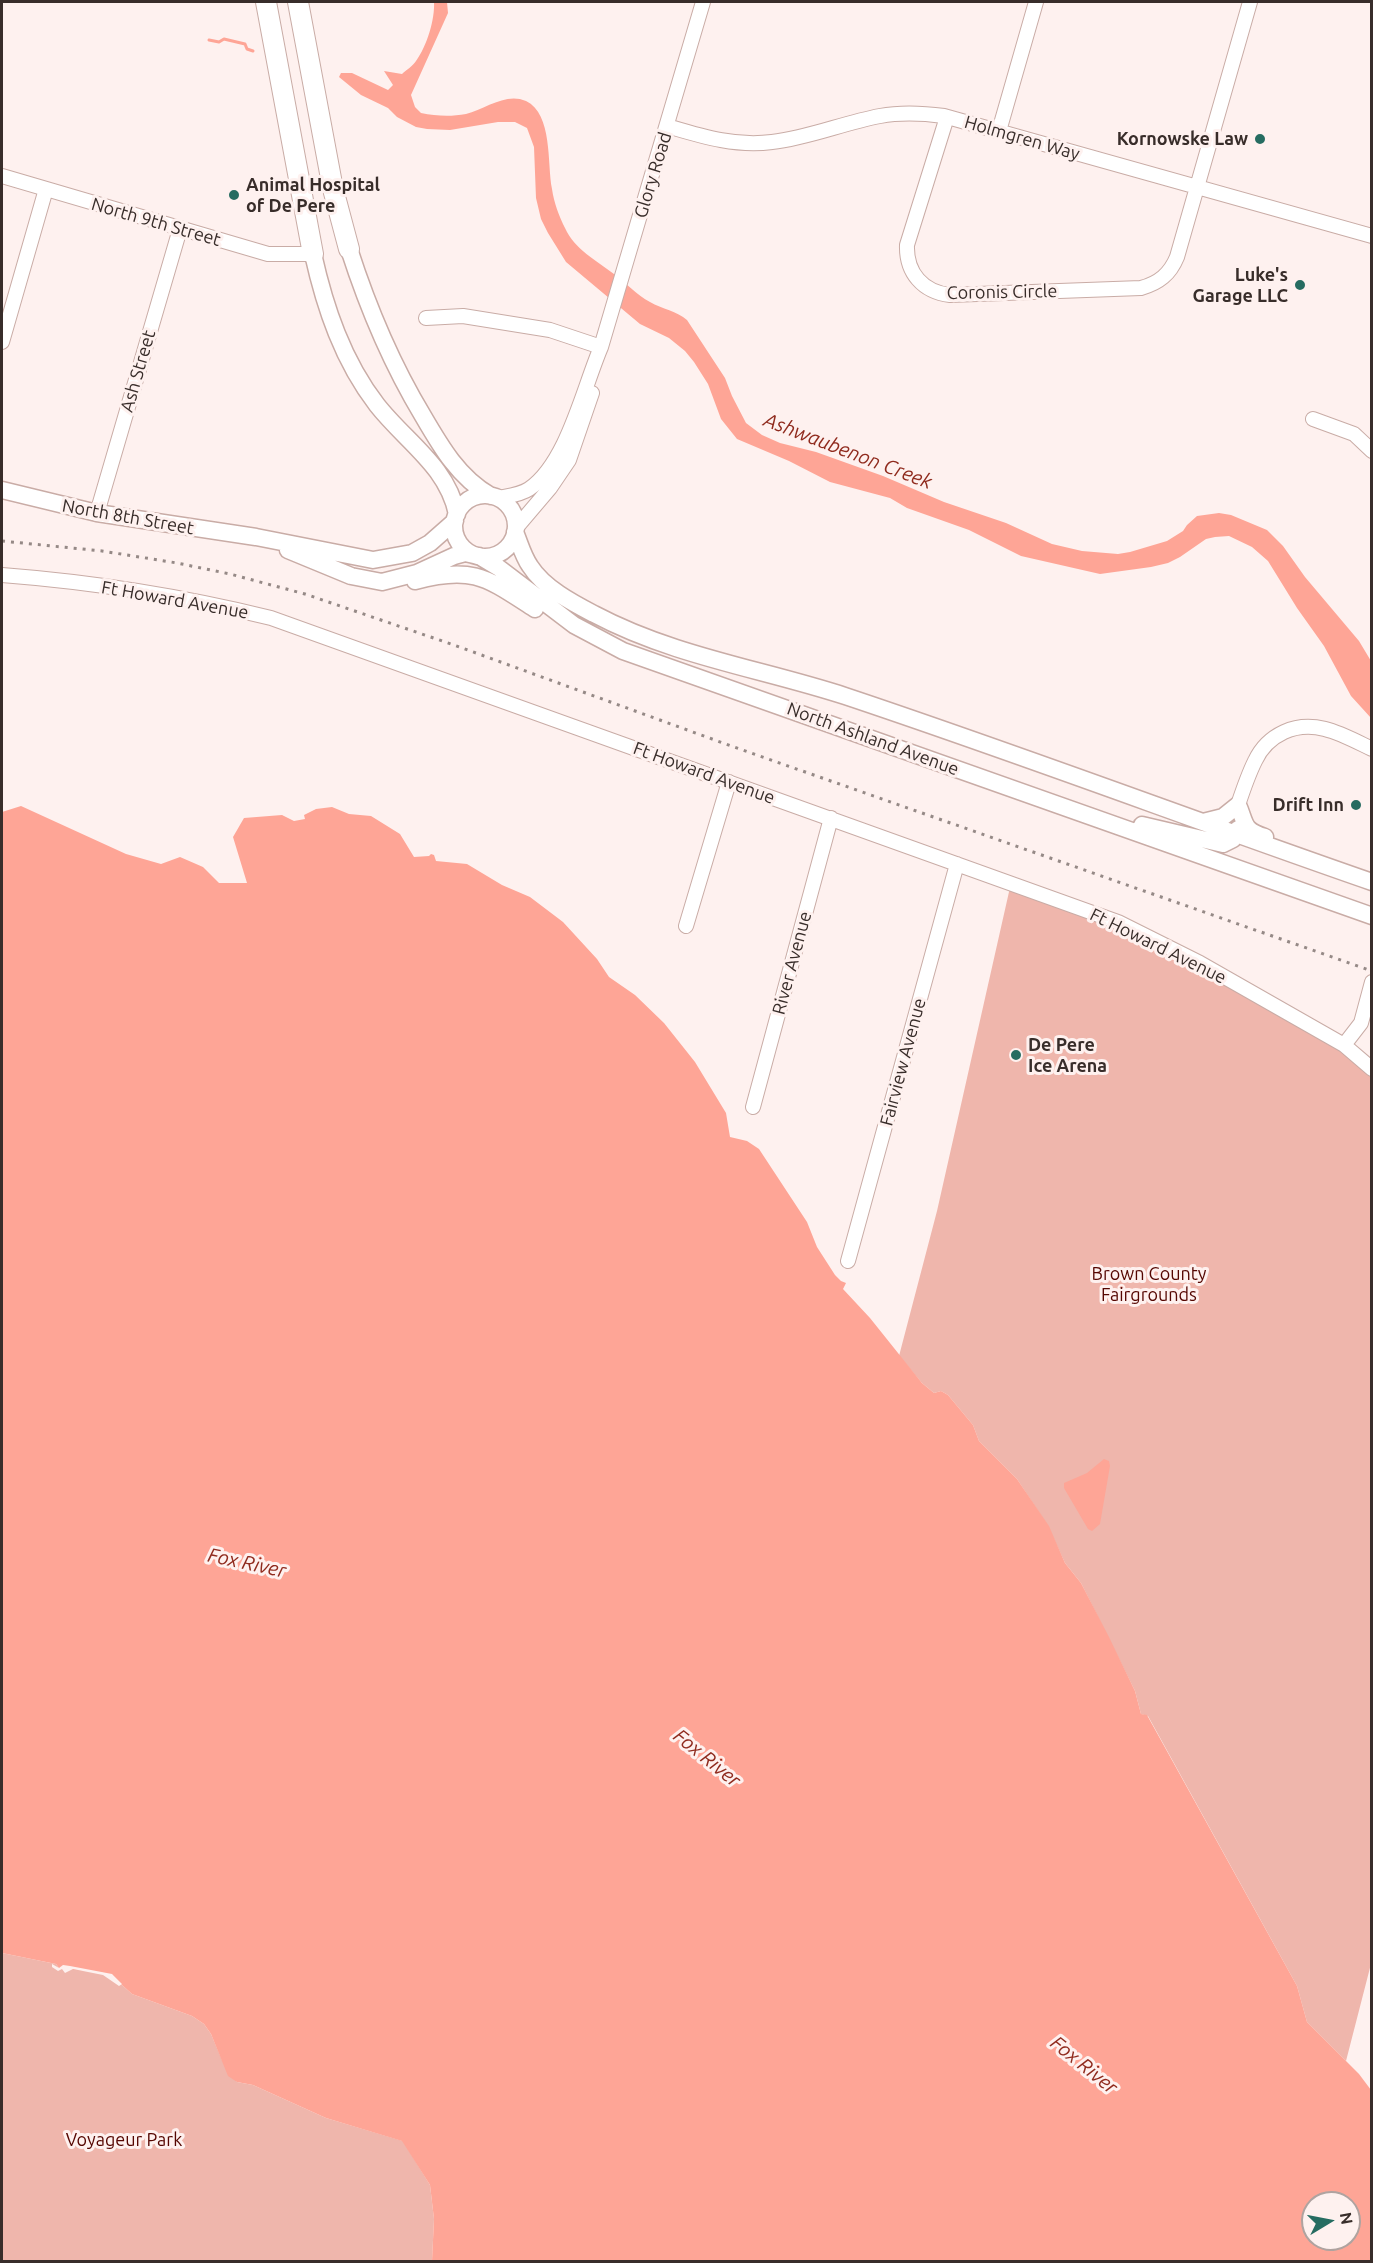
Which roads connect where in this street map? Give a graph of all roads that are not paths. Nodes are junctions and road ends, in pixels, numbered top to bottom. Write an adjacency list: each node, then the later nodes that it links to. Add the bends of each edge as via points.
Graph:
1 (266, 2): 15 (highway)
2 (298, 2): 14 (highway, via 326,155)
3 (704, 2): 7 (street, Glory Road)
4 (1036, 2): 8 (street)
5 (1250, 2): 10 (street, Coronis Circle)
6 (947, 117): 7 (street, Holmgren Way, via 881,116 790,139 753,143 710,138); 8 (street, Holmgren Way); 10 (street, Coronis Circle, via 907,245 916,279 942,294 1151,285 1173,266)
7 (667, 126): 18 (street, Glory Road)
8 (999, 131): 10 (street, Holmgren Way)
9 (2, 176): 11 (street, North 9th Street)
10 (1197, 188): 13 (street, Holmgren Way)
11 (46, 189): 12 (street, North 9th Street); 17 (street)
12 (180, 229): 15 (street, North 9th Street, via 268,254); 23 (street, Ash Street)
13 (1371, 236)
14 (349, 249): 22 (main road, via 376,327 442,448 472,485)
15 (313, 254): 24 (main road, via 330,318 350,364 377,405 443,477 452,492)
16 (426, 318): 18 (street, via 464,316 550,330)
17 (2, 342)
18 (601, 347): 22 (street, Glory Road, via 563,446 540,479 528,490); 25 (street, Glory Road, via 598,377 569,460)
19 (1313, 419): 20 (street, via 1354,434)
20 (1371, 451)
21 (2, 490): 23 (main road, North 8th Street)
22 (494, 497): 24 (main road, via 471,499); 25 (main road, via 510,508)
23 (97, 513): 26 (main road, North 8th Street)
24 (456, 518): 26 (main road, North 8th Street, via 430,543 412,553 373,560); 27 (main road, via 459,541)
25 (515, 530): 27 (main road, via 506,549 498,554); 36 (main road, North Ashland Avenue, via 532,569 546,583 565,597 661,644 844,696)
26 (256, 537): 29 (main road, North 8th Street, via 351,576)
27 (476, 556): 29 (main road, North 8th Street, via 454,556 417,573); 30 (main road, via 499,568)
28 (2, 575): 32 (street, Ft Howard Avenue, via 205,601 270,618)
29 (381, 582): 30 (main road, North Ashland Avenue, via 409,583 452,573 478,576 560,624)
30 (574, 625): 34 (main road, North Ashland Avenue, via 643,659)
31 (1371, 749): 33 (street, via 1322,727 1294,728 1262,749 1250,771)
32 (729, 782): 35 (street, Ft Howard Avenue); 43 (street)
33 (1240, 810): 36 (main road); 37 (main road); 40 (main road, via 1247,828 1256,835)
34 (1085, 814): 37 (main road, via 1212,843 1229,842); 38 (main road, North Ashland Avenue)
35 (831, 818): 39 (street, Ft Howard Avenue); 48 (street, River Avenue)
36 (1203, 822): 37 (main road, North Ashland Avenue)
37 (1236, 835): 41 (main road, North Ashland Avenue)
38 (1173, 846): 42 (main road, North Ashland Avenue); 44 (main road, via 1175,854)
39 (957, 864): 46 (street, Ft Howard Avenue, via 1118,922 1200,963); 49 (street, Fairview Avenue)
40 (1371, 875)
41 (1371, 882)
42 (1371, 916)
43 (686, 926)
44 (1371, 926)
45 (1371, 982): 46 (street, via 1361,1023)
46 (1344, 1045): 47 (street, Ft Howard Avenue)
47 (1371, 1069)
48 (753, 1107)
49 (848, 1261)

